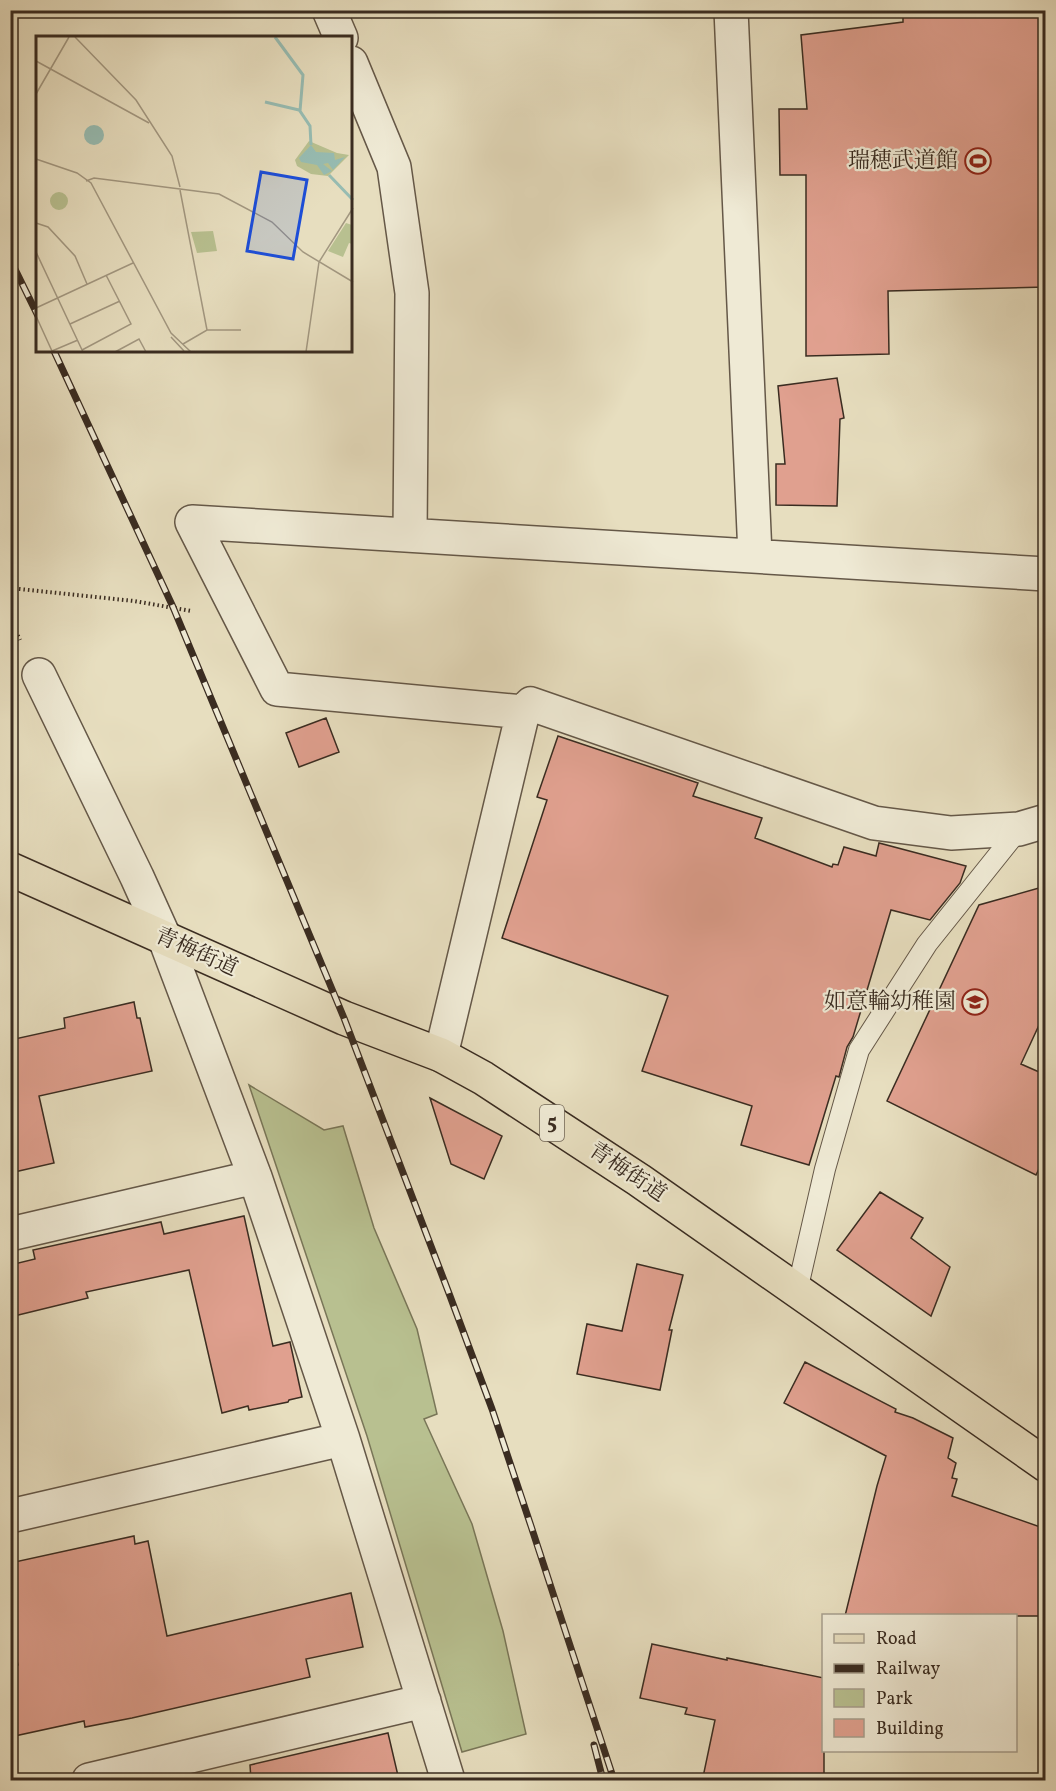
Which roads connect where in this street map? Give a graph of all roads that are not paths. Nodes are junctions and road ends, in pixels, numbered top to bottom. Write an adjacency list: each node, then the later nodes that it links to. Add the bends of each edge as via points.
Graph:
1 (329, 10): 3 (street)
2 (731, 10): 6 (street)
3 (339, 36)
4 (352, 65): 5 (street, via 394,167 412,293)
5 (410, 535): 6 (street); 9 (street, via 192,522 277,689)
6 (755, 555): 7 (street)
7 (1046, 574)
8 (39, 675): 12 (street)
9 (523, 712): 10 (street, via 531,704 874,823 951,834); 13 (street)
10 (1032, 825): 16 (lane, via 927,944 859,1050 825,1169)
11 (10, 869): 12 (main road, 青梅街道 / 5)
12 (165, 939): 13 (main road, 青梅街道 / 5, via 344,1018); 14 (street)
13 (441, 1055): 16 (main road, 青梅街道 / 5, via 639,1180)
14 (255, 1177): 15 (street); 17 (street)
15 (10, 1234)
16 (797, 1291): 18 (main road, 青梅街道 / 5)
17 (343, 1439): 19 (street); 20 (street)
18 (1046, 1465)
19 (10, 1516)
20 (424, 1701): 21 (street); 22 (street)
21 (89, 1780)
22 (448, 1780)

